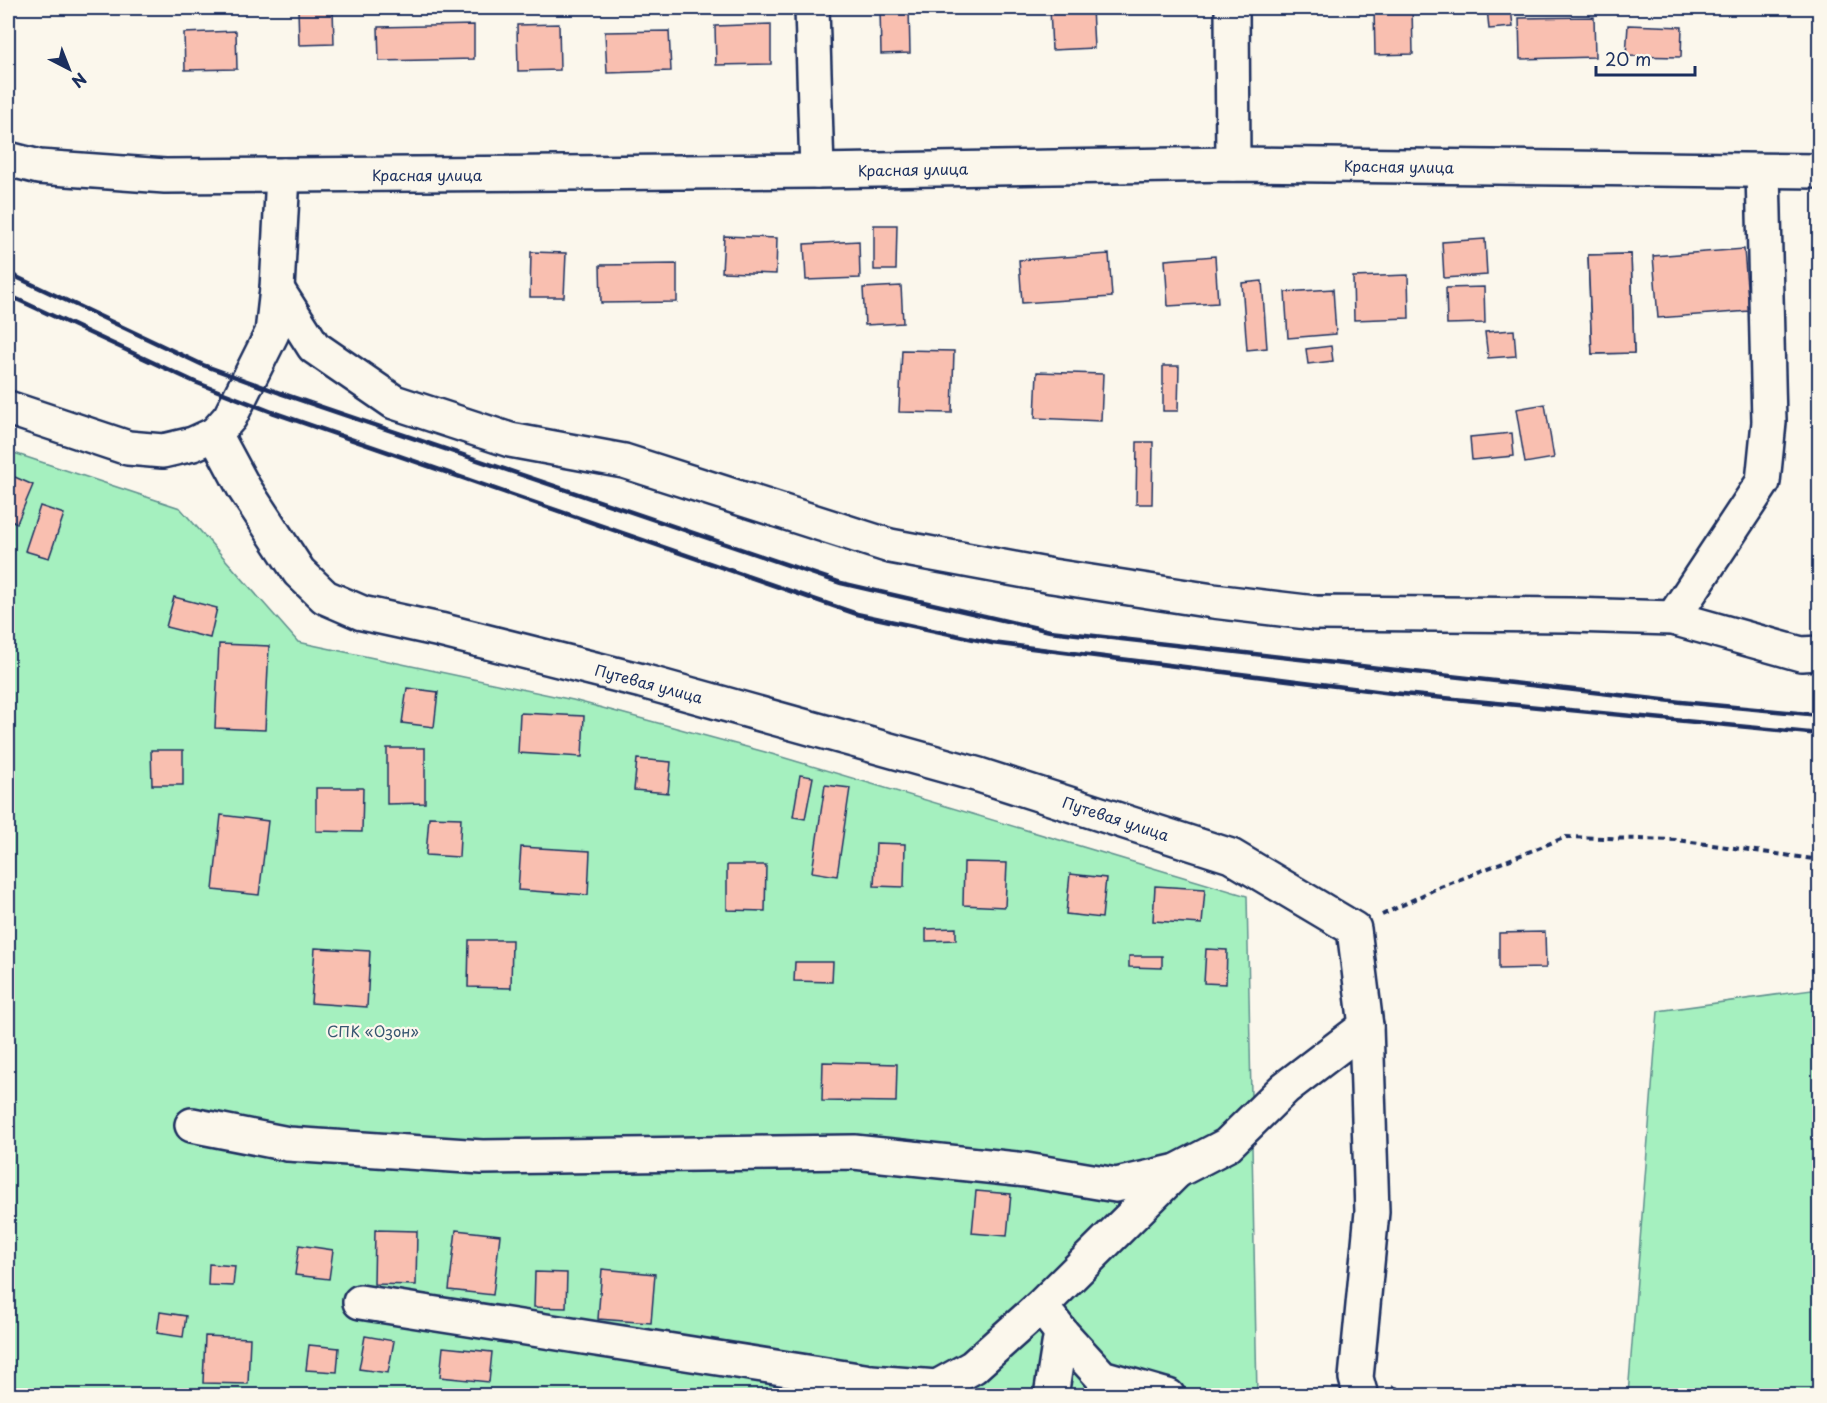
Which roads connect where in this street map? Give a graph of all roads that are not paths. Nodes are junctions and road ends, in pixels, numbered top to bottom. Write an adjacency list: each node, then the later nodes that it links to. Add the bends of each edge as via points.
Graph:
1 (812, 8): 5 (street)
2 (1232, 8): 4 (street)
3 (8, 159): 8 (street, Красная улица, via 39,167 165,176)
4 (1233, 164): 5 (street, Красная улица); 6 (street, Красная улица)
5 (817, 171): 8 (street, Красная улица)
6 (1763, 171): 7 (street, Красная улица); 12 (street, via 1769,422 1763,482)
7 (1820, 171)
8 (283, 175): 9 (street)
9 (277, 289): 11 (street, via 272,333 230,417); 12 (street, via 314,346 394,402 510,440 624,461 890,546 1052,576 1315,613)
10 (8, 408): 11 (street, via 128,448 164,451)
11 (215, 434): 14 (street, Путевая улица, via 244,488 299,572 325,597 362,613 642,681 990,778 1231,855 1354,929)
12 (1673, 618): 13 (street, via 1801,654)
13 (1820, 653)
14 (1366, 1026): 16 (street, via 1285,1088 1227,1145); 22 (street, via 1372,1212 1356,1378)
15 (192, 1125): 16 (street, via 288,1144 482,1157 854,1152 1026,1170 1116,1185)
16 (1177, 1171): 18 (street)
17 (360, 1302): 18 (street, via 871,1382 937,1387 973,1367)
18 (1041, 1306): 19 (street)
19 (1061, 1332): 20 (street); 21 (street, via 1102,1377)
20 (1051, 1395)
21 (1168, 1395)
22 (1361, 1395)

